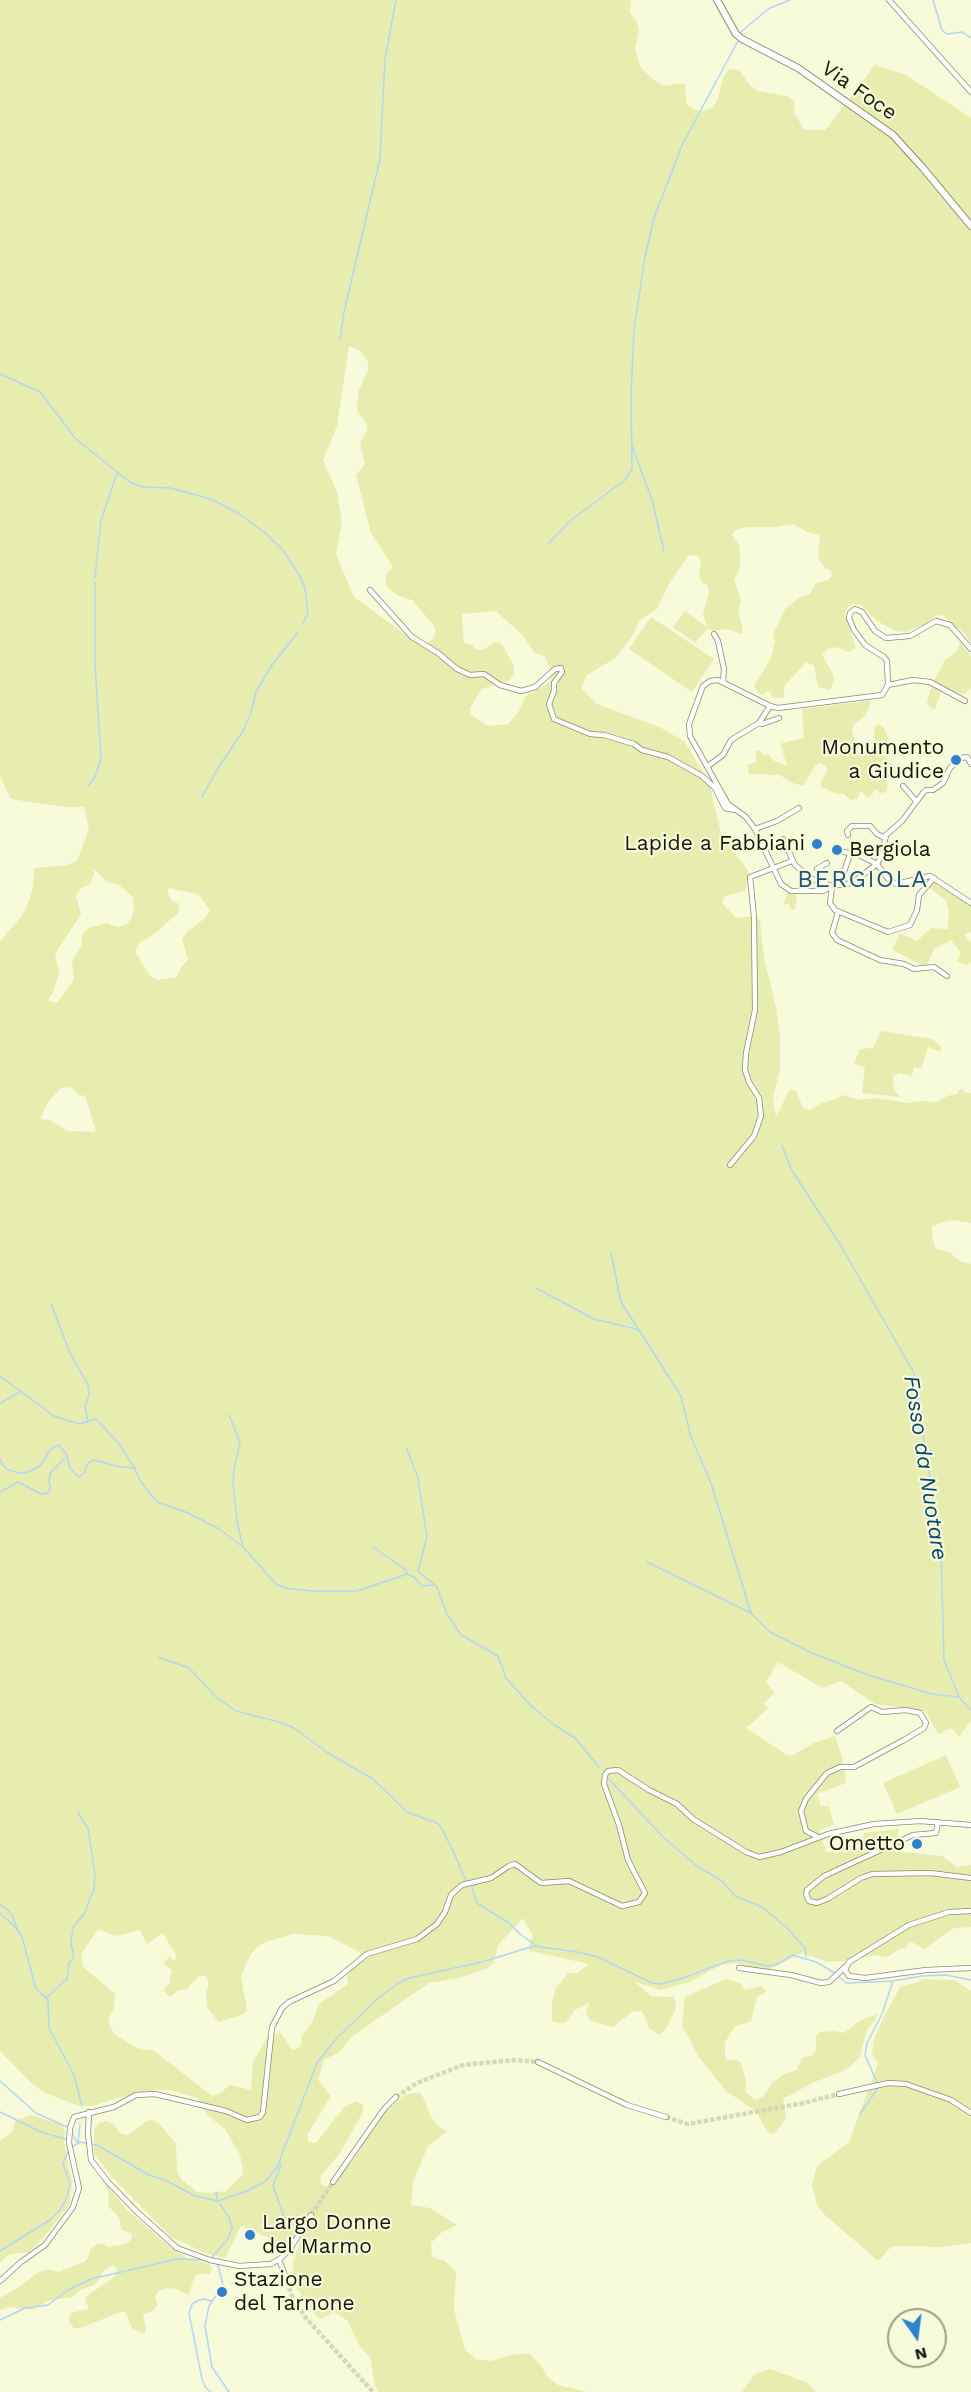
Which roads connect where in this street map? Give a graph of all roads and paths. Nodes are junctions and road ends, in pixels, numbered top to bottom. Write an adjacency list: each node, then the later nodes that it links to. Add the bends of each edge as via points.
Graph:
1 (717, 0): 4 (main road, Via Foce, via 742,39 798,68 893,135)
2 (889, 0): 3 (street)
3 (971, 92)
4 (971, 226)
5 (370, 590): 19 (street, via 412,637 470,675 484,674 508,689 521,691 535,687 561,668 549,704 554,719 668,757 702,776 715,788 725,808)
6 (714, 634): 8 (street, via 724,669)
7 (971, 649): 9 (street, via 950,625 936,621 910,636 886,638 855,609 849,613 851,624 865,645 884,657)
8 (723, 682): 11 (street); 15 (street, via 710,681 703,686 689,724 690,736)
9 (888, 685): 10 (street, via 913,680 930,682); 11 (street, via 882,695 875,697 786,708)
10 (965, 701)
11 (770, 706): 13 (street)
12 (779, 718): 13 (street)
13 (759, 723): 15 (street, via 731,740 723,755)
14 (971, 764): 17 (street, via 967,757 960,758 943,783 926,790)
15 (708, 766): 19 (street, via 722,796)
16 (903, 786): 17 (street)
17 (916, 801): 23 (street)
18 (799, 808): 20 (street)
19 (734, 810): 20 (street)
20 (755, 829): 29 (street)
21 (848, 835): 23 (street, via 852,826 870,826)
22 (783, 838): 26 (street)
23 (885, 838): 28 (street)
24 (837, 851): 25 (street)
25 (850, 854): 28 (street); 32 (street, via 846,869)
26 (792, 861): 29 (street); 32 (street, via 812,879)
27 (827, 863): 30 (street)
28 (877, 864): 31 (street, via 896,884 926,876); 32 (street, via 852,883)
29 (773, 867): 32 (street, via 781,884 791,891 817,892); 36 (street, via 750,877 755,1010 745,1070 759,1098 761,1116 754,1136)
30 (817, 869)
31 (934, 878): 33 (street); 34 (street, via 918,895 910,925 885,932)
32 (832, 886): 34 (street, via 830,903)
33 (971, 903)
34 (838, 912): 35 (street, via 832,933 837,940 880,960 914,969 934,967)
35 (948, 976)
36 (730, 1165)
37 (837, 1731): 40 (street, via 872,1707 882,1712 920,1713 926,1723 924,1728 854,1767 840,1767 827,1773 801,1811 806,1831)
38 (938, 1822): 39 (street); 40 (street, via 874,1824); 41 (street, via 936,1833 913,1835 824,1876 807,1890 809,1901 827,1899 872,1874 930,1873)
39 (971, 1825)
40 (818, 1837): 49 (street, via 759,1857 612,1769 605,1775 604,1784 628,1860 645,1893 639,1902 622,1906 569,1881 541,1883 521,1867 509,1866 491,1878 462,1884 451,1895 437,1924 417,1939 367,1954 334,1981 282,2008 272,2027 260,2117 247,2120 155,2094 136,2096 114,2107)
41 (971, 1878)
42 (971, 1911): 43 (street, via 949,1912 909,1924)
43 (846, 1967): 44 (street, via 830,1982 821,1983); 45 (street, via 846,1973 854,1978)
44 (739, 1968)
45 (971, 1968)
46 (538, 2062): 51 (street, via 627,2105)
47 (839, 2094): 50 (street, via 888,2083 906,2084 960,2104)
48 (396, 2097): 52 (street)
49 (89, 2112): 54 (street, via 91,2160 137,2212 177,2248 239,2266); 56 (street, via 72,2120 69,2144 79,2188 73,2207 45,2245)
50 (971, 2113)
51 (666, 2117)
52 (333, 2182)
53 (311, 2215): 54 (street)
54 (279, 2260): 55 (street)
55 (285, 2276)
56 (0, 2281)

